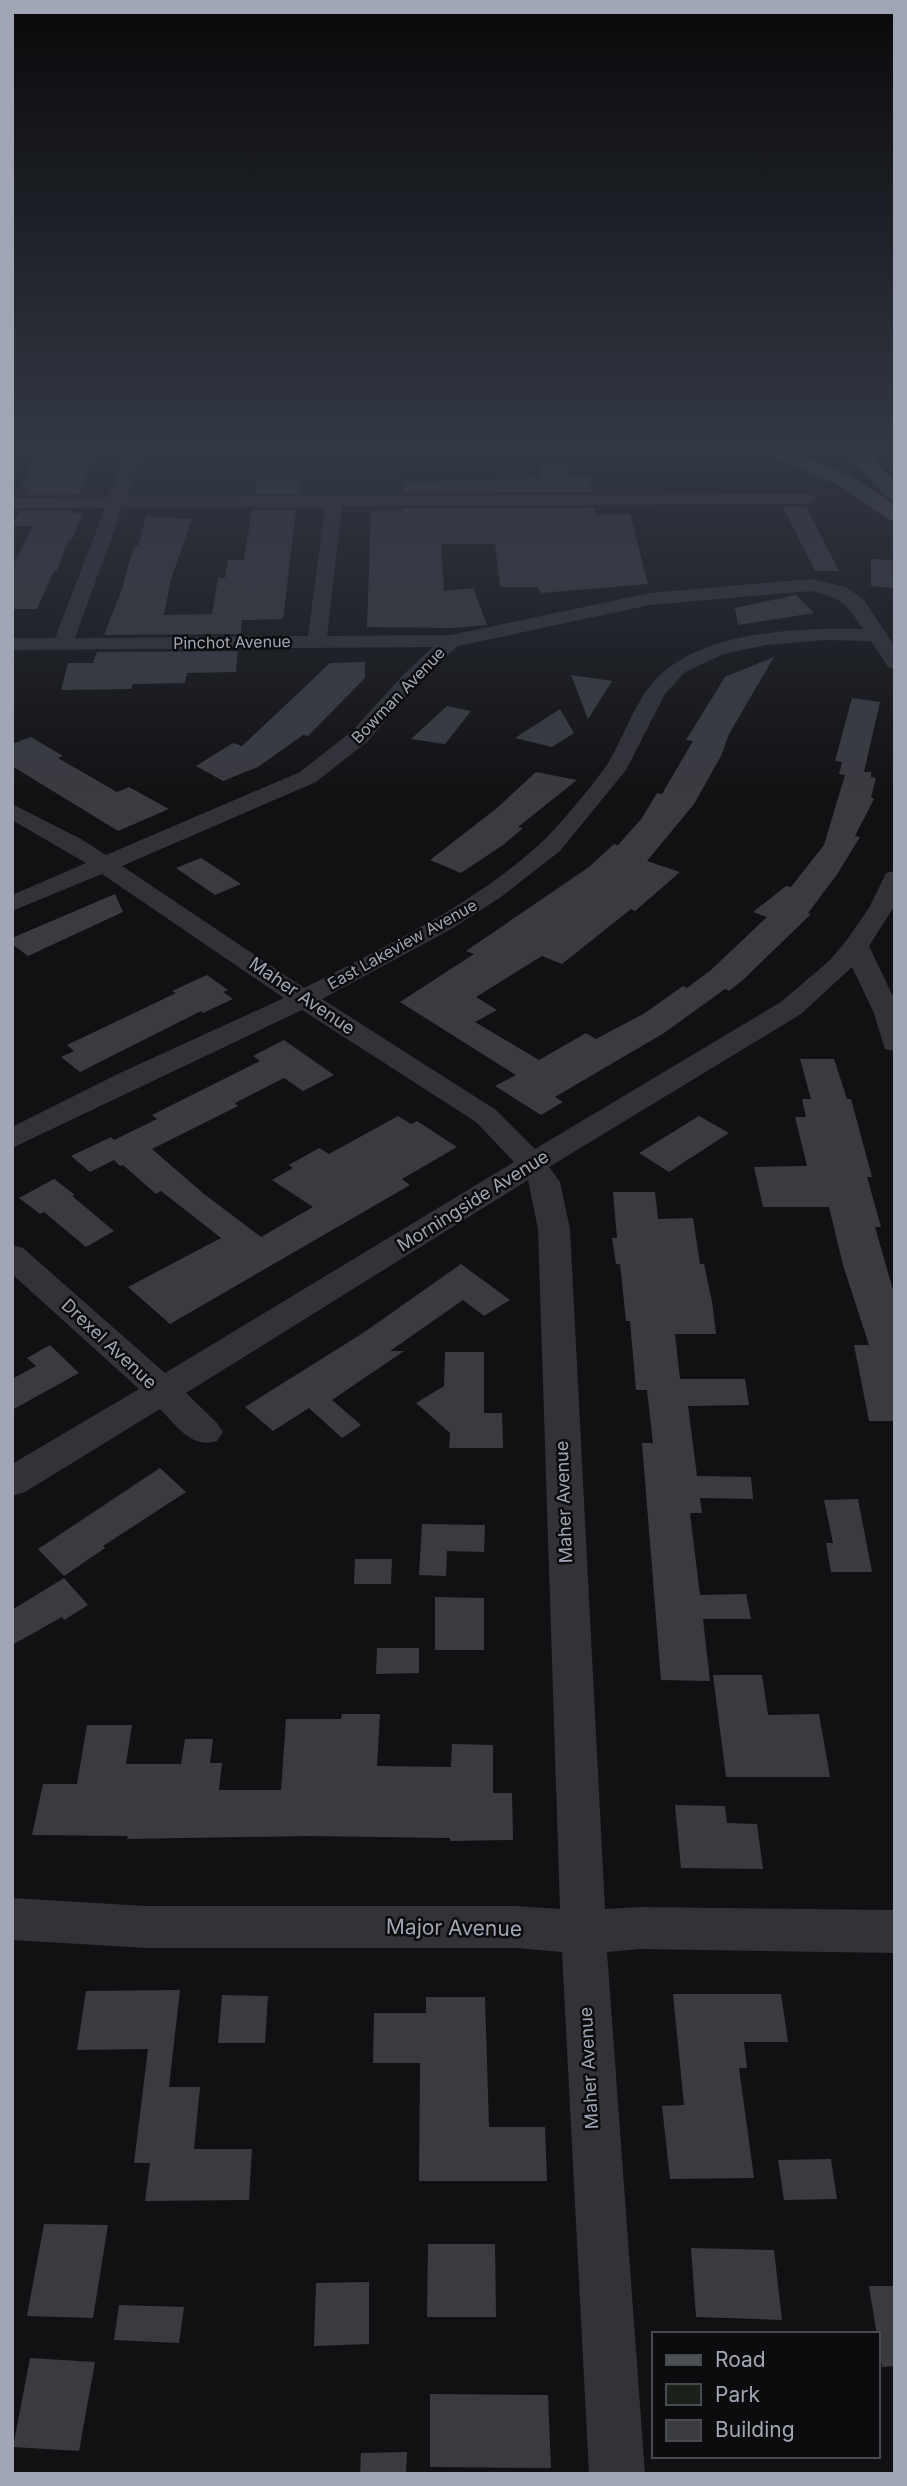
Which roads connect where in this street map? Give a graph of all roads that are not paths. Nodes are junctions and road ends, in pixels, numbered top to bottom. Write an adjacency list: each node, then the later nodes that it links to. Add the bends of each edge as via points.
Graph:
1 (92, 566): 7 (street)
2 (326, 566): 4 (street)
3 (878, 635): 5 (street, Bowman Avenue, via 858,604 839,591 795,585 614,604); 8 (street); 14 (street, East Lakeview Avenue, via 766,639 718,650 678,668 656,692 618,765 552,846 444,923)
4 (317, 641): 5 (street, Pinchot Avenue); 7 (street, Pinchot Avenue)
5 (451, 641): 10 (street, Bowman Avenue, via 360,736 308,777)
6 (12, 644): 7 (street, Pinchot Avenue)
7 (63, 644)
8 (895, 663)
9 (12, 811): 10 (street, Maher Avenue)
10 (103, 865): 12 (street, Bowman Avenue); 14 (street, Maher Avenue)
11 (895, 878): 13 (street, Morningside Avenue)
12 (12, 904)
13 (856, 946): 15 (street, via 886,1011); 17 (street, Morningside Avenue, via 792,1008)
14 (302, 998): 16 (street, East Lakeview Avenue); 17 (street, Maher Avenue, via 486,1116)
15 (895, 1043)
16 (12, 1139)
17 (532, 1164): 19 (street, Morningside Avenue); 23 (street, Maher Avenue, via 545,1181 554,1229)
18 (12, 1256): 19 (street, Drexel Avenue)
19 (161, 1392): 20 (street, Drexel Avenue); 21 (street, Morningside Avenue)
20 (205, 1432)
21 (12, 1482)
22 (12, 1919): 23 (street, Major Avenue, via 146,1927 515,1927)
23 (581, 1932): 24 (street, Major Avenue, via 624,1928); 25 (street, Maher Avenue)
24 (895, 1932)
25 (618, 2474)

